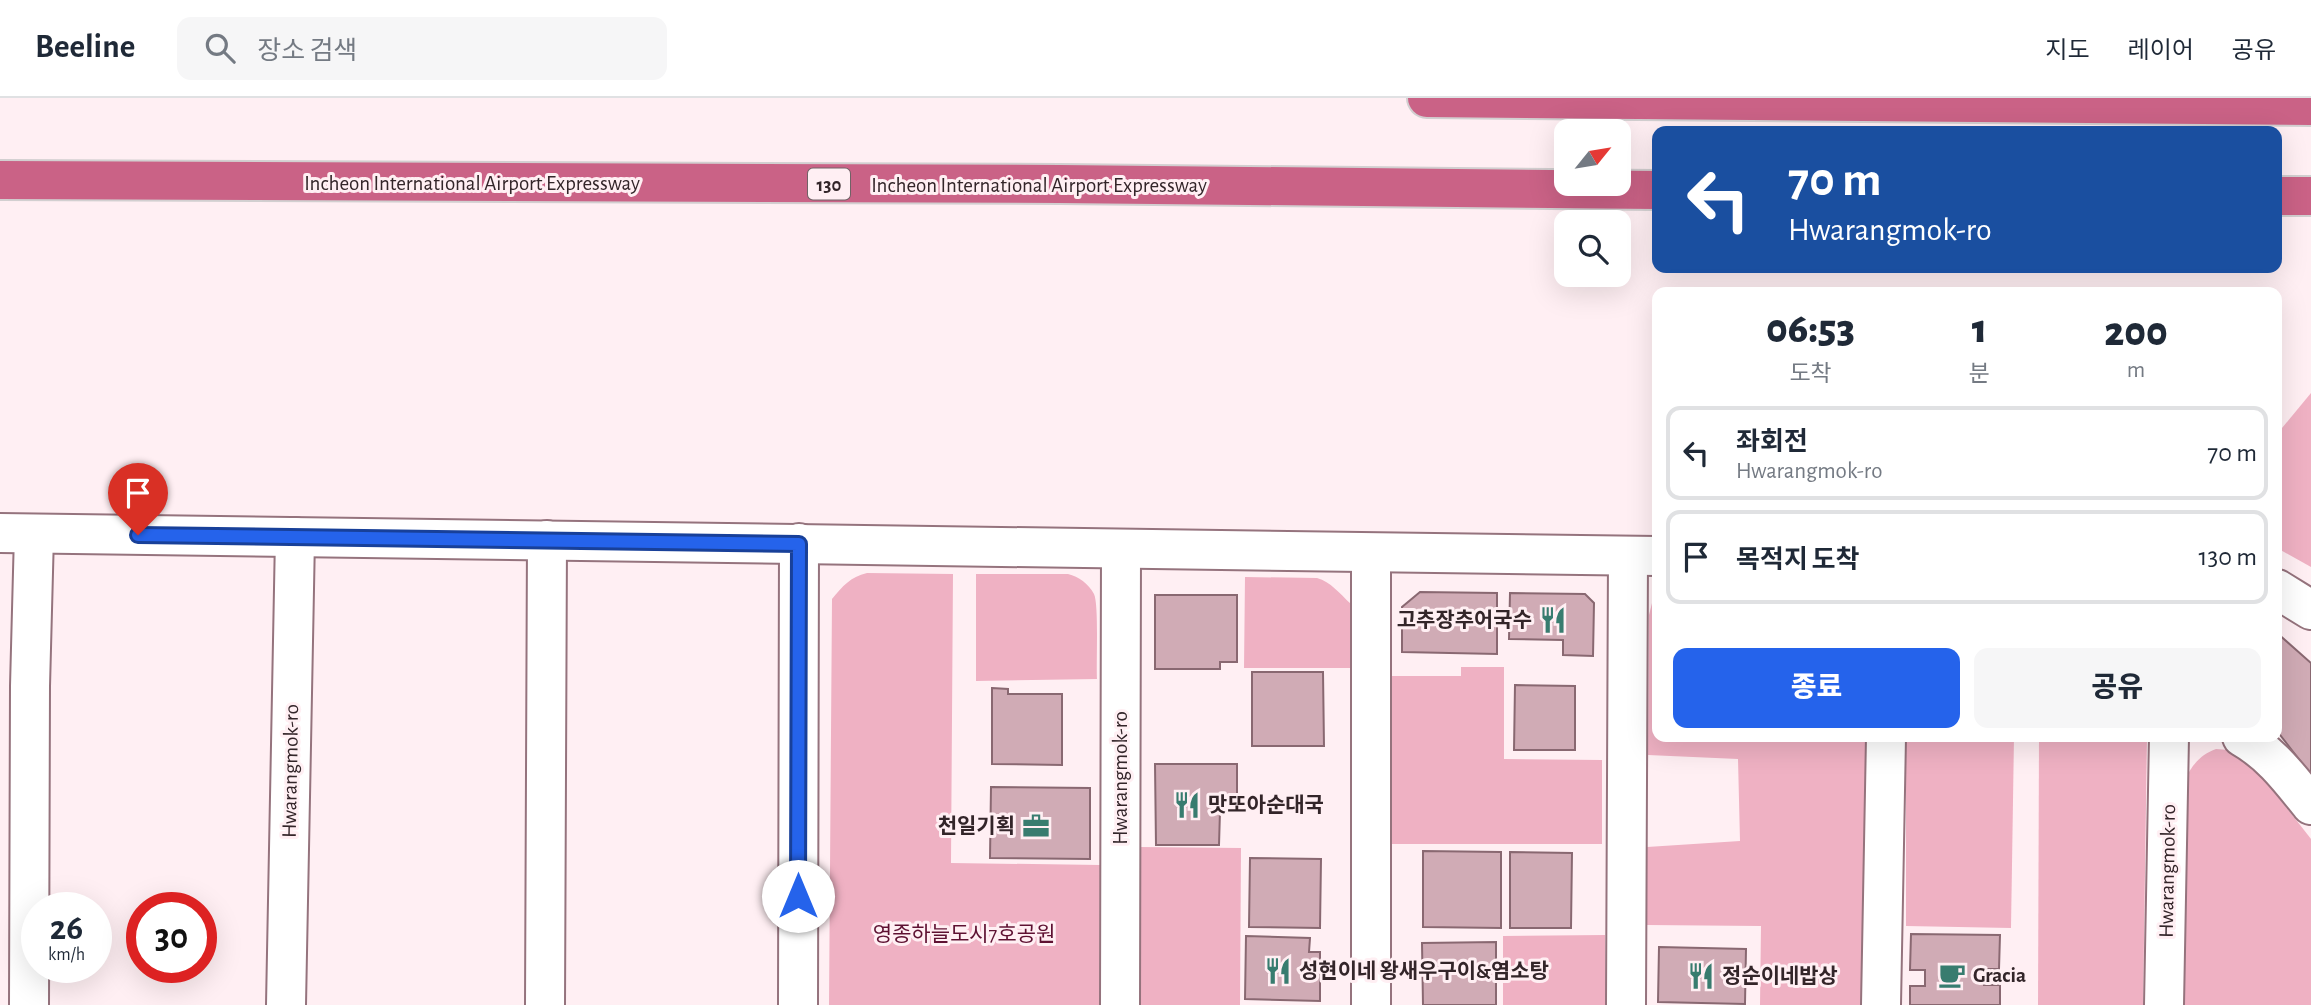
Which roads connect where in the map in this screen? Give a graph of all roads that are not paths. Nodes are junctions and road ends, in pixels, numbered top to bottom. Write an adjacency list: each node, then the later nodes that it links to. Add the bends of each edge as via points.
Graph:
1 (1427, 98): 2 (highway)
2 (2311, 106)
3 (0, 180): 4 (highway, Incheon International Airport Expressway / 130)
4 (1652, 190)
5 (2282, 196): 6 (highway)
6 (2311, 196)
7 (17, 533): 8 (street); 16 (street)
8 (295, 537): 9 (street); 22 (street, Hwarangmok-ro)
9 (547, 540): 10 (street); 23 (street)
10 (799, 544): 11 (street); 24 (street)
11 (1121, 550): 12 (street); 25 (street, Hwarangmok-ro)
12 (1371, 553): 13 (street); 26 (street)
13 (1643, 556): 27 (street)
14 (2282, 592): 15 (street)
15 (2311, 610)
16 (15, 686): 21 (street)
17 (1886, 742): 28 (street)
18 (2169, 742): 29 (street, Hwarangmok-ro)
19 (2251, 742): 20 (street, via 2281,767)
20 (2311, 805)
21 (29, 1005)
22 (286, 1005)
23 (545, 1005)
24 (798, 1005)
25 (1120, 1005)
26 (1371, 1005)
27 (1626, 1005)
28 (1881, 1005)
29 (2164, 1005)

